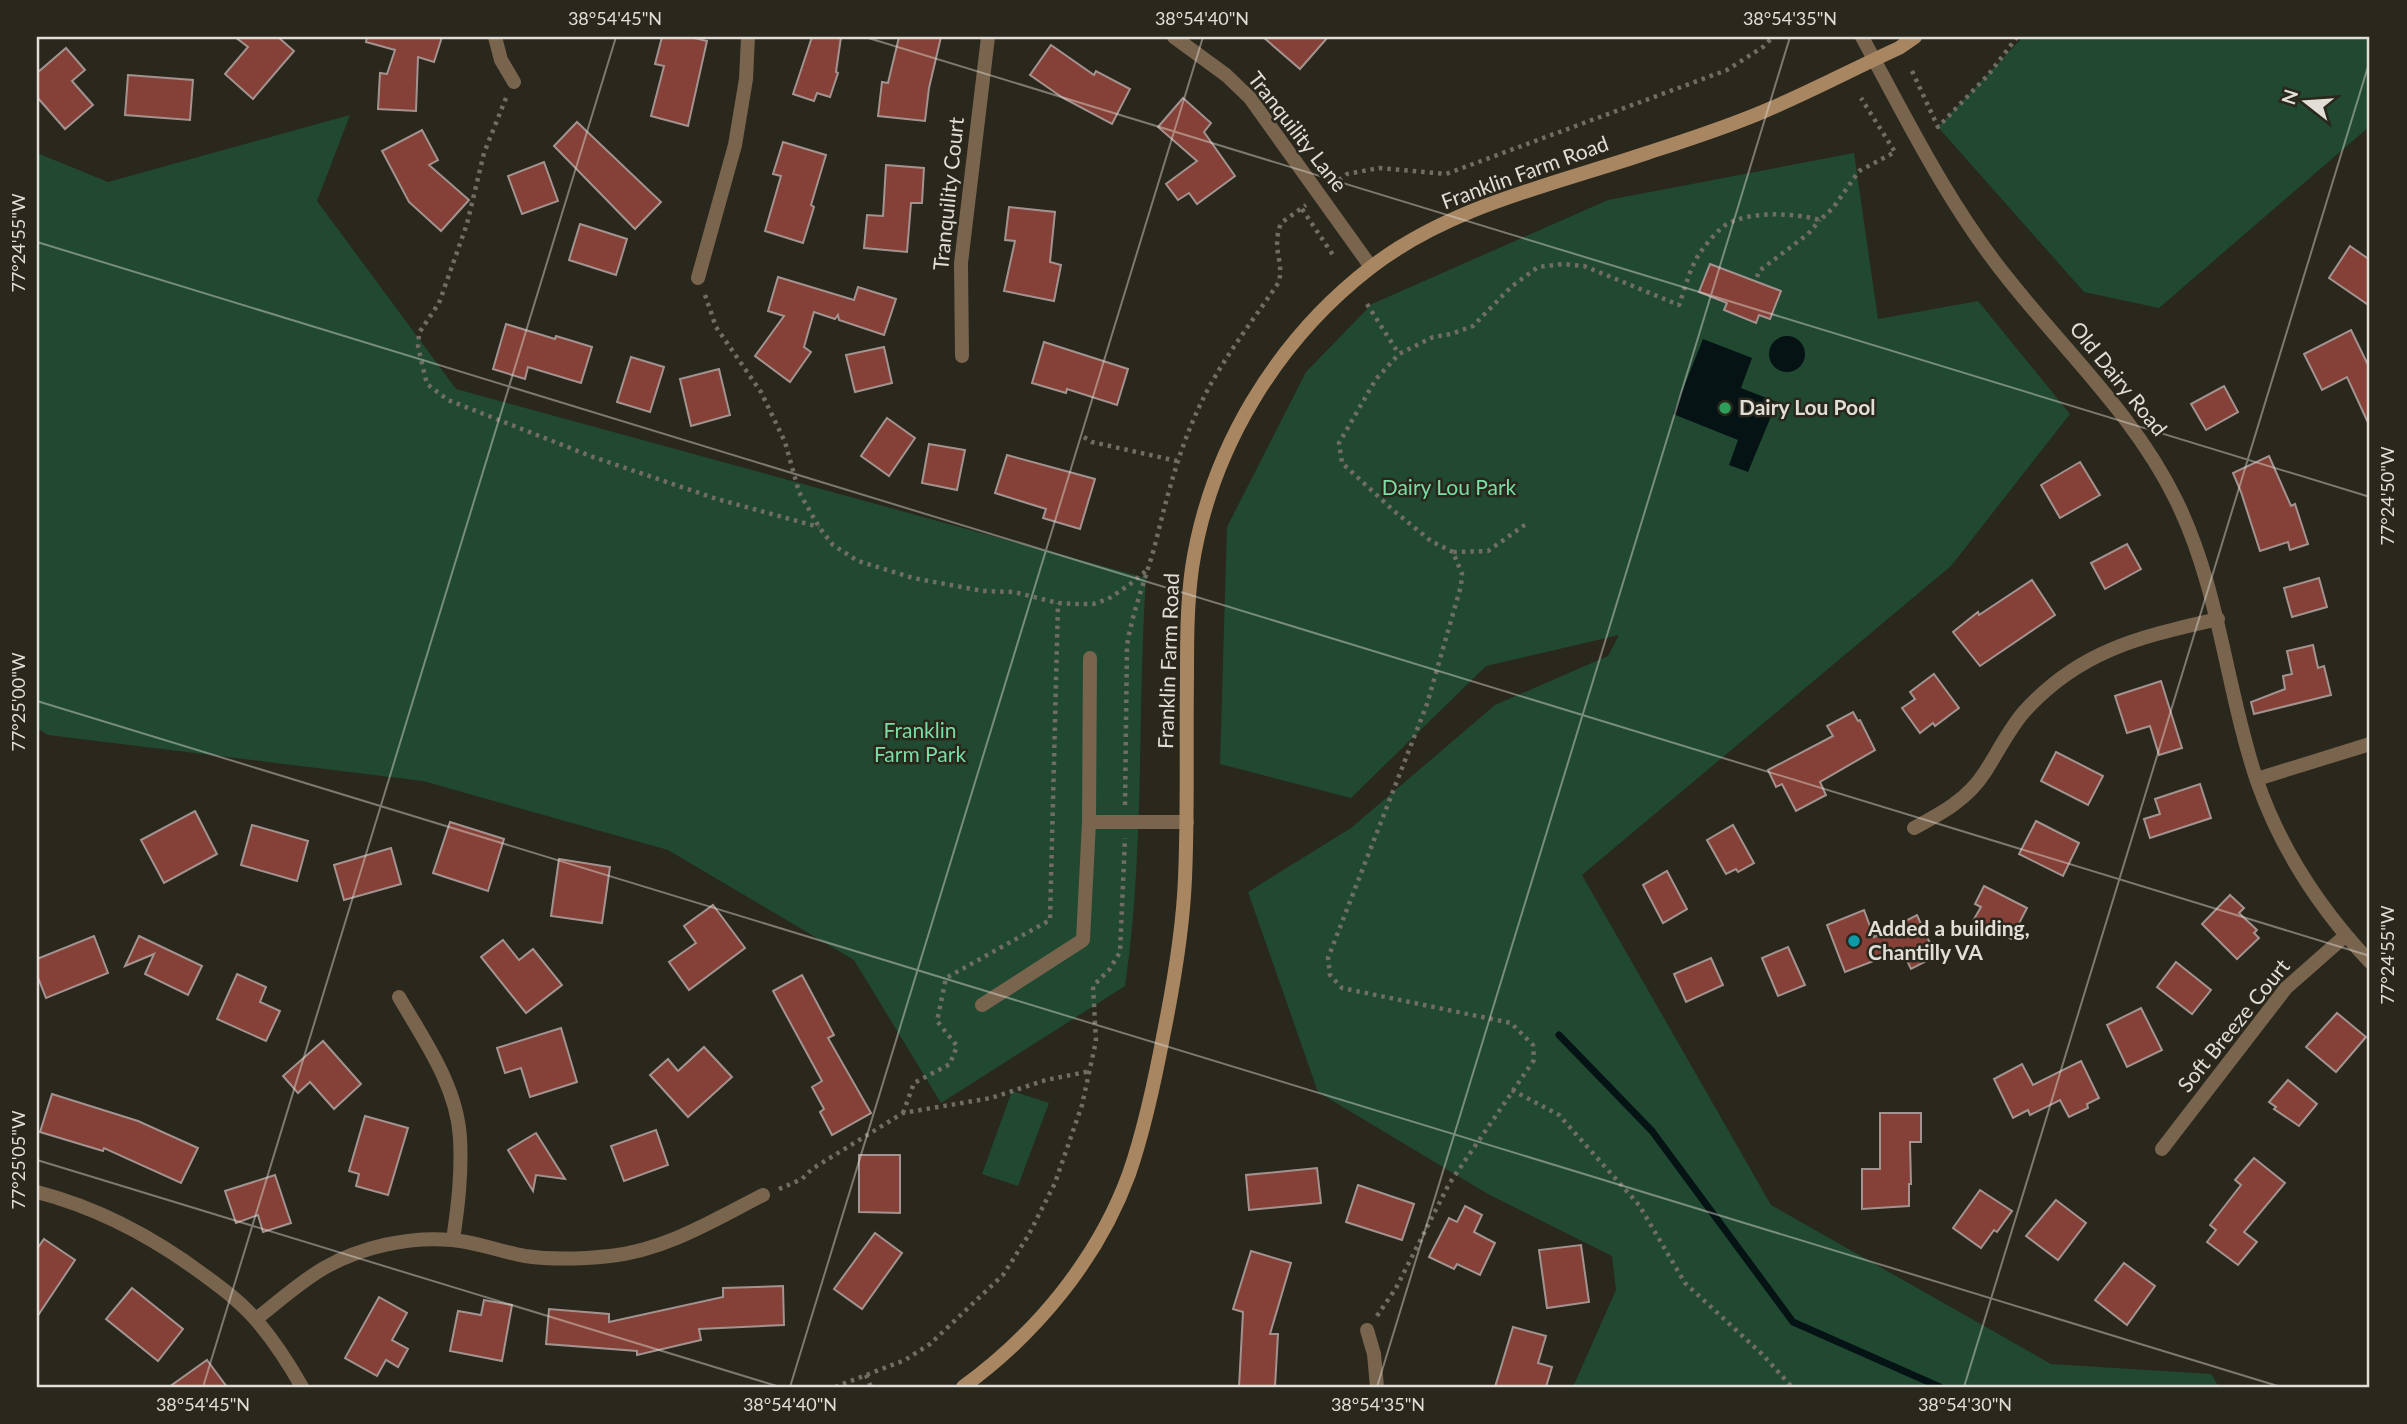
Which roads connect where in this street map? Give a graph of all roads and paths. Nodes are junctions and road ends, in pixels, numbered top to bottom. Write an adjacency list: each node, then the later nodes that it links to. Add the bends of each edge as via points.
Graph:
1 (495, 37): 11 (street, via 500,60)
2 (748, 37): 19 (street, via 735,145)
3 (988, 37): 22 (street, Tranquility Court, via 961,263)
4 (1174, 37): 13 (street, Tranquility Lane, via 1250,98)
5 (1773, 37): 13 (path, via 1727,70 1446,174 1379,169 1347,174)
6 (1862, 37): 9 (street, Old Dairy Road)
7 (1915, 37): 9 (main road, Franklin Farm Road)
8 (2017, 37): 10 (path, via 1938,127)
9 (1874, 60): 17 (main road, Franklin Farm Road, via 1765,111 1456,218); 30 (street, Old Dairy Road, via 1917,142 1974,233 2151,454 2195,544)
10 (1912, 71)
11 (514, 82): 26 (path, via 494,123 467,224 439,303 419,333 427,384 448,400 593,457)
12 (1861, 98): 15 (path, via 1895,152 1859,171)
13 (1320, 194): 14 (path); 17 (street, Tranquility Lane)
14 (1302, 209): 16 (path); 24 (path, via 1281,223 1275,245 1279,282 1215,376)
15 (1820, 220): 18 (path); 21 (path, via 1799,214 1727,223 1700,251 1679,305 1584,266 1538,267 1473,326 1433,337)
16 (1333, 255)
17 (1371, 267): 34 (main road, Franklin Farm Road, via 1300,334 1268,377 1227,452 1209,500 1193,567 1188,628)
18 (1756, 277)
19 (698, 278): 26 (path, via 716,327 761,392 785,442 799,492)
20 (1367, 304): 21 (path)
21 (1399, 354): 27 (path, via 1376,379 1339,443 1339,453 1342,463 1394,511)
22 (962, 356)
23 (1084, 437): 24 (path)
24 (1177, 461): 28 (path)
25 (1526, 524): 27 (path, via 1488,551)
26 (819, 527): 29 (path, via 833,545 858,561 913,578)
27 (1452, 552): 43 (path, via 1462,574 1461,586 1427,704 1328,958 1330,975 1342,988 1511,1023 1533,1045 1534,1060)
28 (1147, 569): 29 (path, via 1108,599 1093,604); 36 (path, via 1127,645)
29 (1058, 603): 44 (path, via 1050,920 946,978 937,1021 957,1046 950,1064 914,1083)
30 (2218, 619): 33 (street, Old Dairy Road); 37 (street, via 2137,638 2070,672 2023,714 1964,796)
31 (1090, 658): 35 (street)
32 (2370, 744): 33 (street)
33 (2257, 779): 38 (street, Old Dairy Road, via 2295,865)
34 (1187, 821): 36 (street); 55 (main road, Franklin Farm Road, via 1185,885 1170,1002 1152,1093 1129,1174 1085,1260 1050,1308)
35 (1089, 822): 36 (street); 41 (street, via 1083,940)
36 (1125, 824): 42 (path, via 1120,952 1093,986 1096,1041)
37 (1914, 828)
38 (2345, 936): 39 (street, Old Dairy Road); 45 (street, Soft Breeze Court, via 2286,988)
39 (2370, 962)
40 (399, 997): 48 (street, via 440,1069 454,1107 461,1179)
41 (982, 1005)
42 (1091, 1071): 44 (path, via 991,1098); 51 (path, via 1055,1183 1003,1275 930,1344 905,1360)
43 (1512, 1090): 50 (path, via 1449,1184 1396,1288); 57 (path, via 1559,1115 1639,1205 1685,1283)
44 (903, 1113): 47 (path, via 802,1179)
45 (2162, 1149)
46 (37, 1192): 49 (street, via 125,1224 174,1253)
47 (763, 1195): 48 (street, via 684,1236 613,1256 525,1256)
48 (453, 1240): 49 (street, via 423,1239 349,1256 323,1269)
49 (256, 1319): 52 (street)
50 (1367, 1329): 56 (street)
51 (866, 1375): 53 (path); 54 (path)
52 (302, 1387)
53 (835, 1387)
54 (871, 1387)
55 (963, 1387)
56 (1377, 1387)
57 (1792, 1387)

